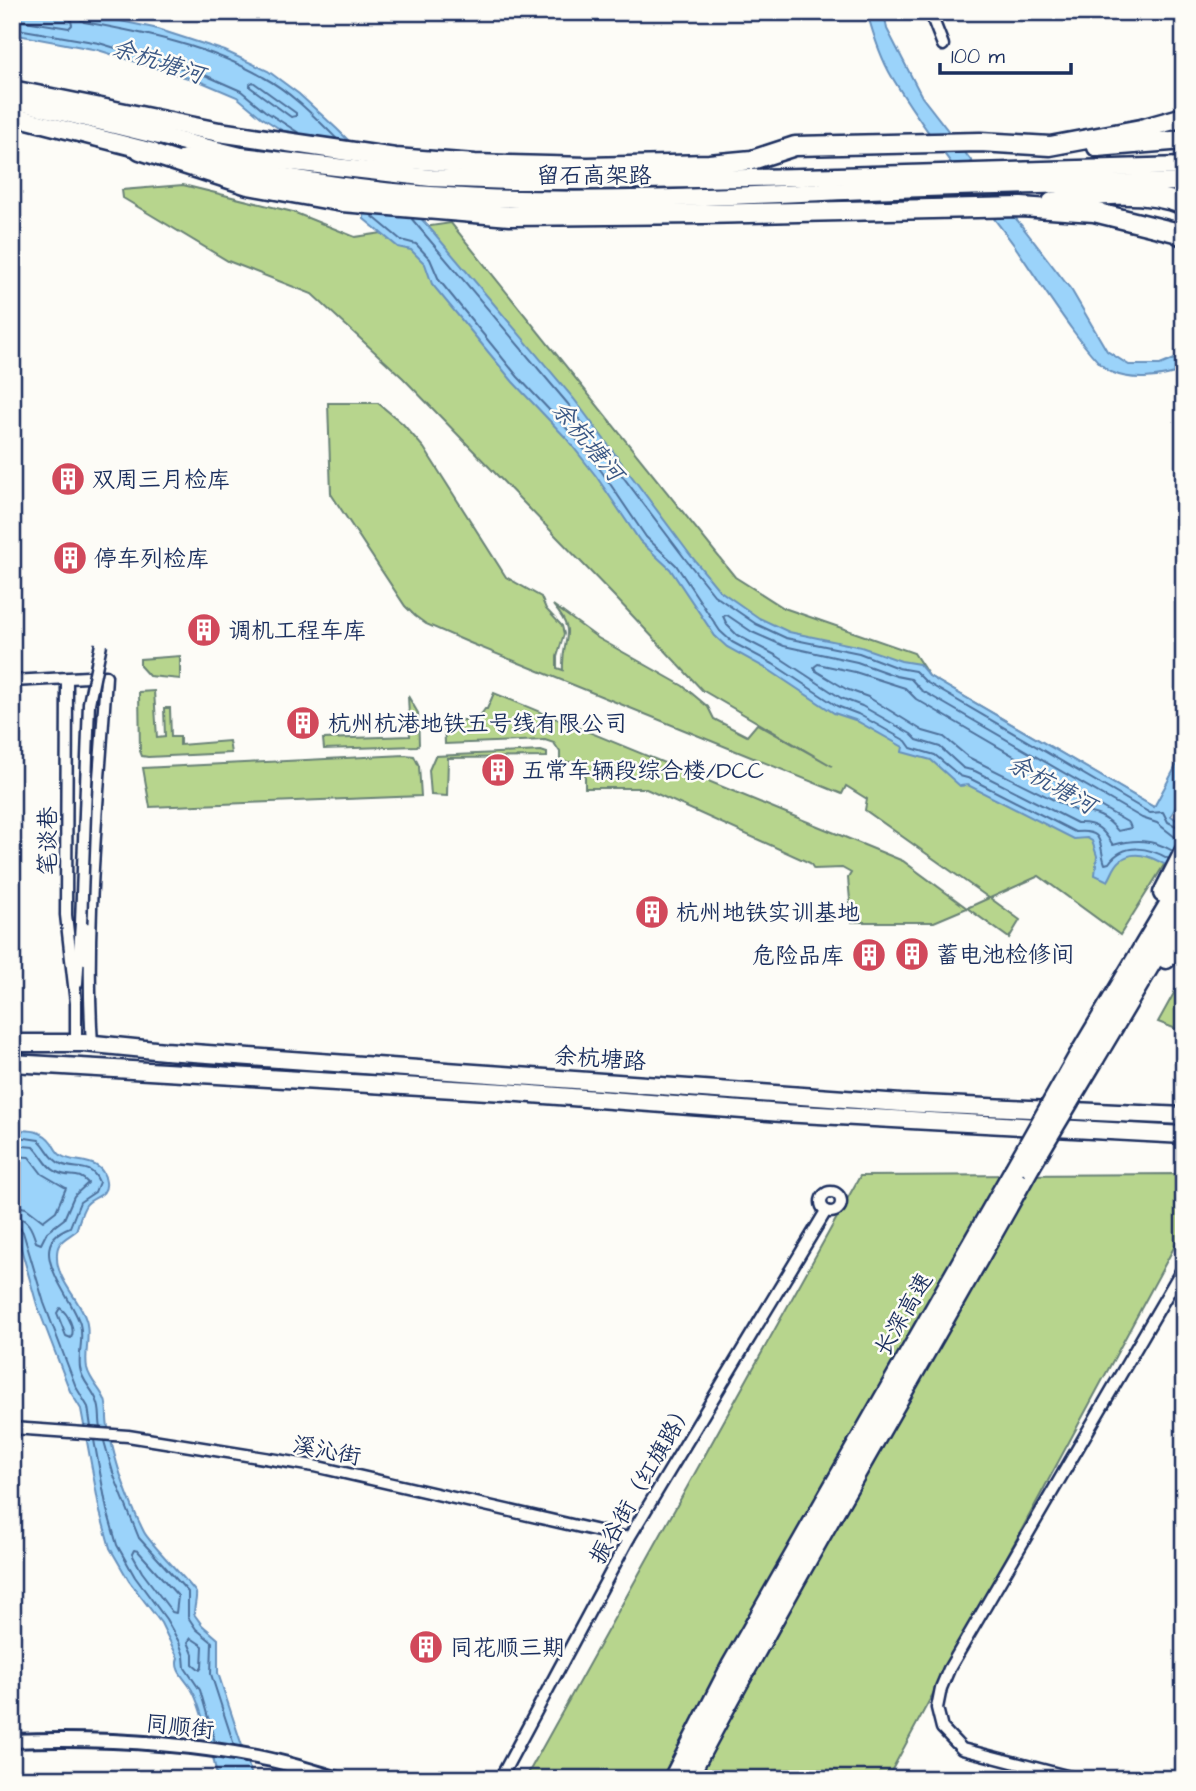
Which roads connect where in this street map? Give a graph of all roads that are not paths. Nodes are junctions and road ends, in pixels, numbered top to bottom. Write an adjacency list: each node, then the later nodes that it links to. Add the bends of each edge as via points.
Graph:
1 (930, 12): 2 (street)
2 (943, 45)
3 (12, 90): 8 (highway, via 219,132 395,158 475,164 709,164 752,160 795,146 980,142)
4 (12, 100): 10 (main road, 留石高架路, via 241,156 431,178 594,181)
5 (12, 116): 9 (main road, 留石高架路)
6 (1177, 120): 8 (highway)
7 (1180, 141): 8 (highway)
8 (1050, 146)
9 (140, 150): 11 (main road, 留石高架路, via 339,187 460,196 643,198); 13 (highway, via 248,185 342,202 510,216)
10 (1184, 166)
11 (1184, 181)
12 (1184, 205): 13 (highway, via 1125,196)
13 (1021, 206): 14 (highway, via 1094,212)
14 (1179, 234)
15 (101, 644): 21 (street, 笔谈巷, bridge, via 89,703)
16 (67, 679): 17 (street); 23 (street, 笔谈巷, via 106,676); 24 (street, 笔谈巷, via 66,915)
17 (12, 681)
18 (1184, 852): 19 (highway, 长深高速)
19 (1178, 880): 25 (highway, 长深高速)
20 (1184, 908): 25 (highway, 长深高速)
21 (81, 923): 23 (street, 笔谈巷); 24 (street, 笔谈巷)
22 (1184, 934): 25 (highway)
23 (89, 995): 27 (street, 笔谈巷)
24 (76, 1003): 27 (street, 笔谈巷)
25 (1100, 1035): 31 (highway, 长深高速, bridge)
26 (12, 1042): 27 (main road, 余杭塘路)
27 (84, 1043): 29 (main road, 余杭塘路, via 901,1103)
28 (12, 1063): 30 (main road, 余杭塘路)
29 (1184, 1116)
30 (1184, 1135)
31 (1022, 1168): 39 (highway, 长深高速, via 731,1666); 40 (highway, 长深高速, via 936,1338)
32 (826, 1210): 35 (street, 振谷街（红旗路）)
33 (1184, 1266): 41 (street, via 941,1688 937,1708 942,1728 962,1749)
34 (12, 1428): 35 (street, 溪沁街, via 113,1435 314,1466)
35 (629, 1538): 38 (street, 振谷街（红旗路）)
36 (12, 1741): 37 (street, 同顺街, via 138,1742 203,1749 259,1757)
37 (339, 1779)
38 (500, 1779)
39 (673, 1779)
40 (687, 1779)
41 (1078, 1779)

